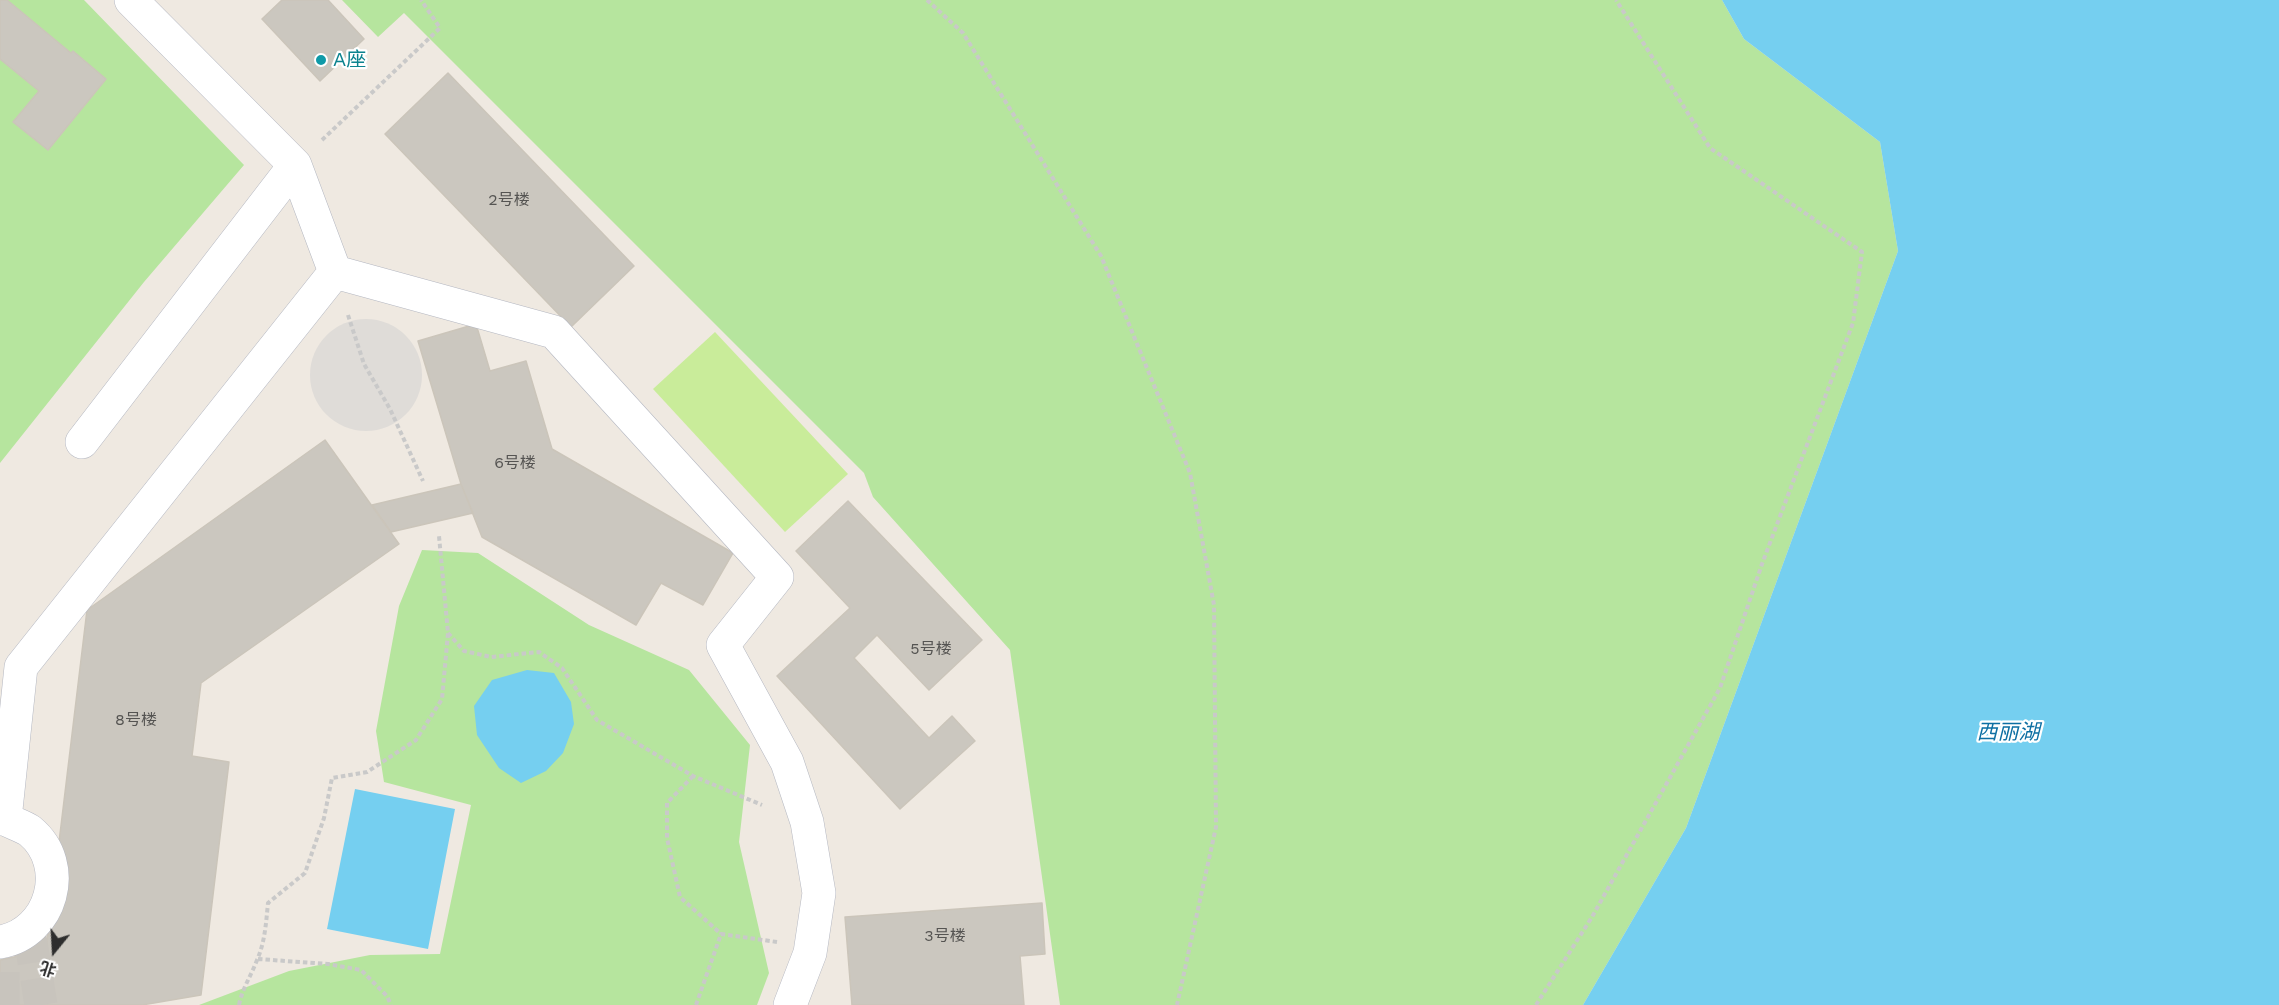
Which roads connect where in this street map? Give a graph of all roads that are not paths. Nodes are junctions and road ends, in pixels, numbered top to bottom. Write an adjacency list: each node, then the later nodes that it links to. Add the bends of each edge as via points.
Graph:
1 (131, 0): 2 (street)
2 (295, 165): 3 (street); 4 (street)
3 (335, 272): 5 (street, via 21,667); 7 (street, via 554,332 777,577 723,645 787,762 807,822 819,893 810,953)
4 (82, 442)
5 (2, 819): 6 (street, via 30,831 47,854 53,881 46,908 29,930)
6 (0, 942)
7 (790, 1005)

